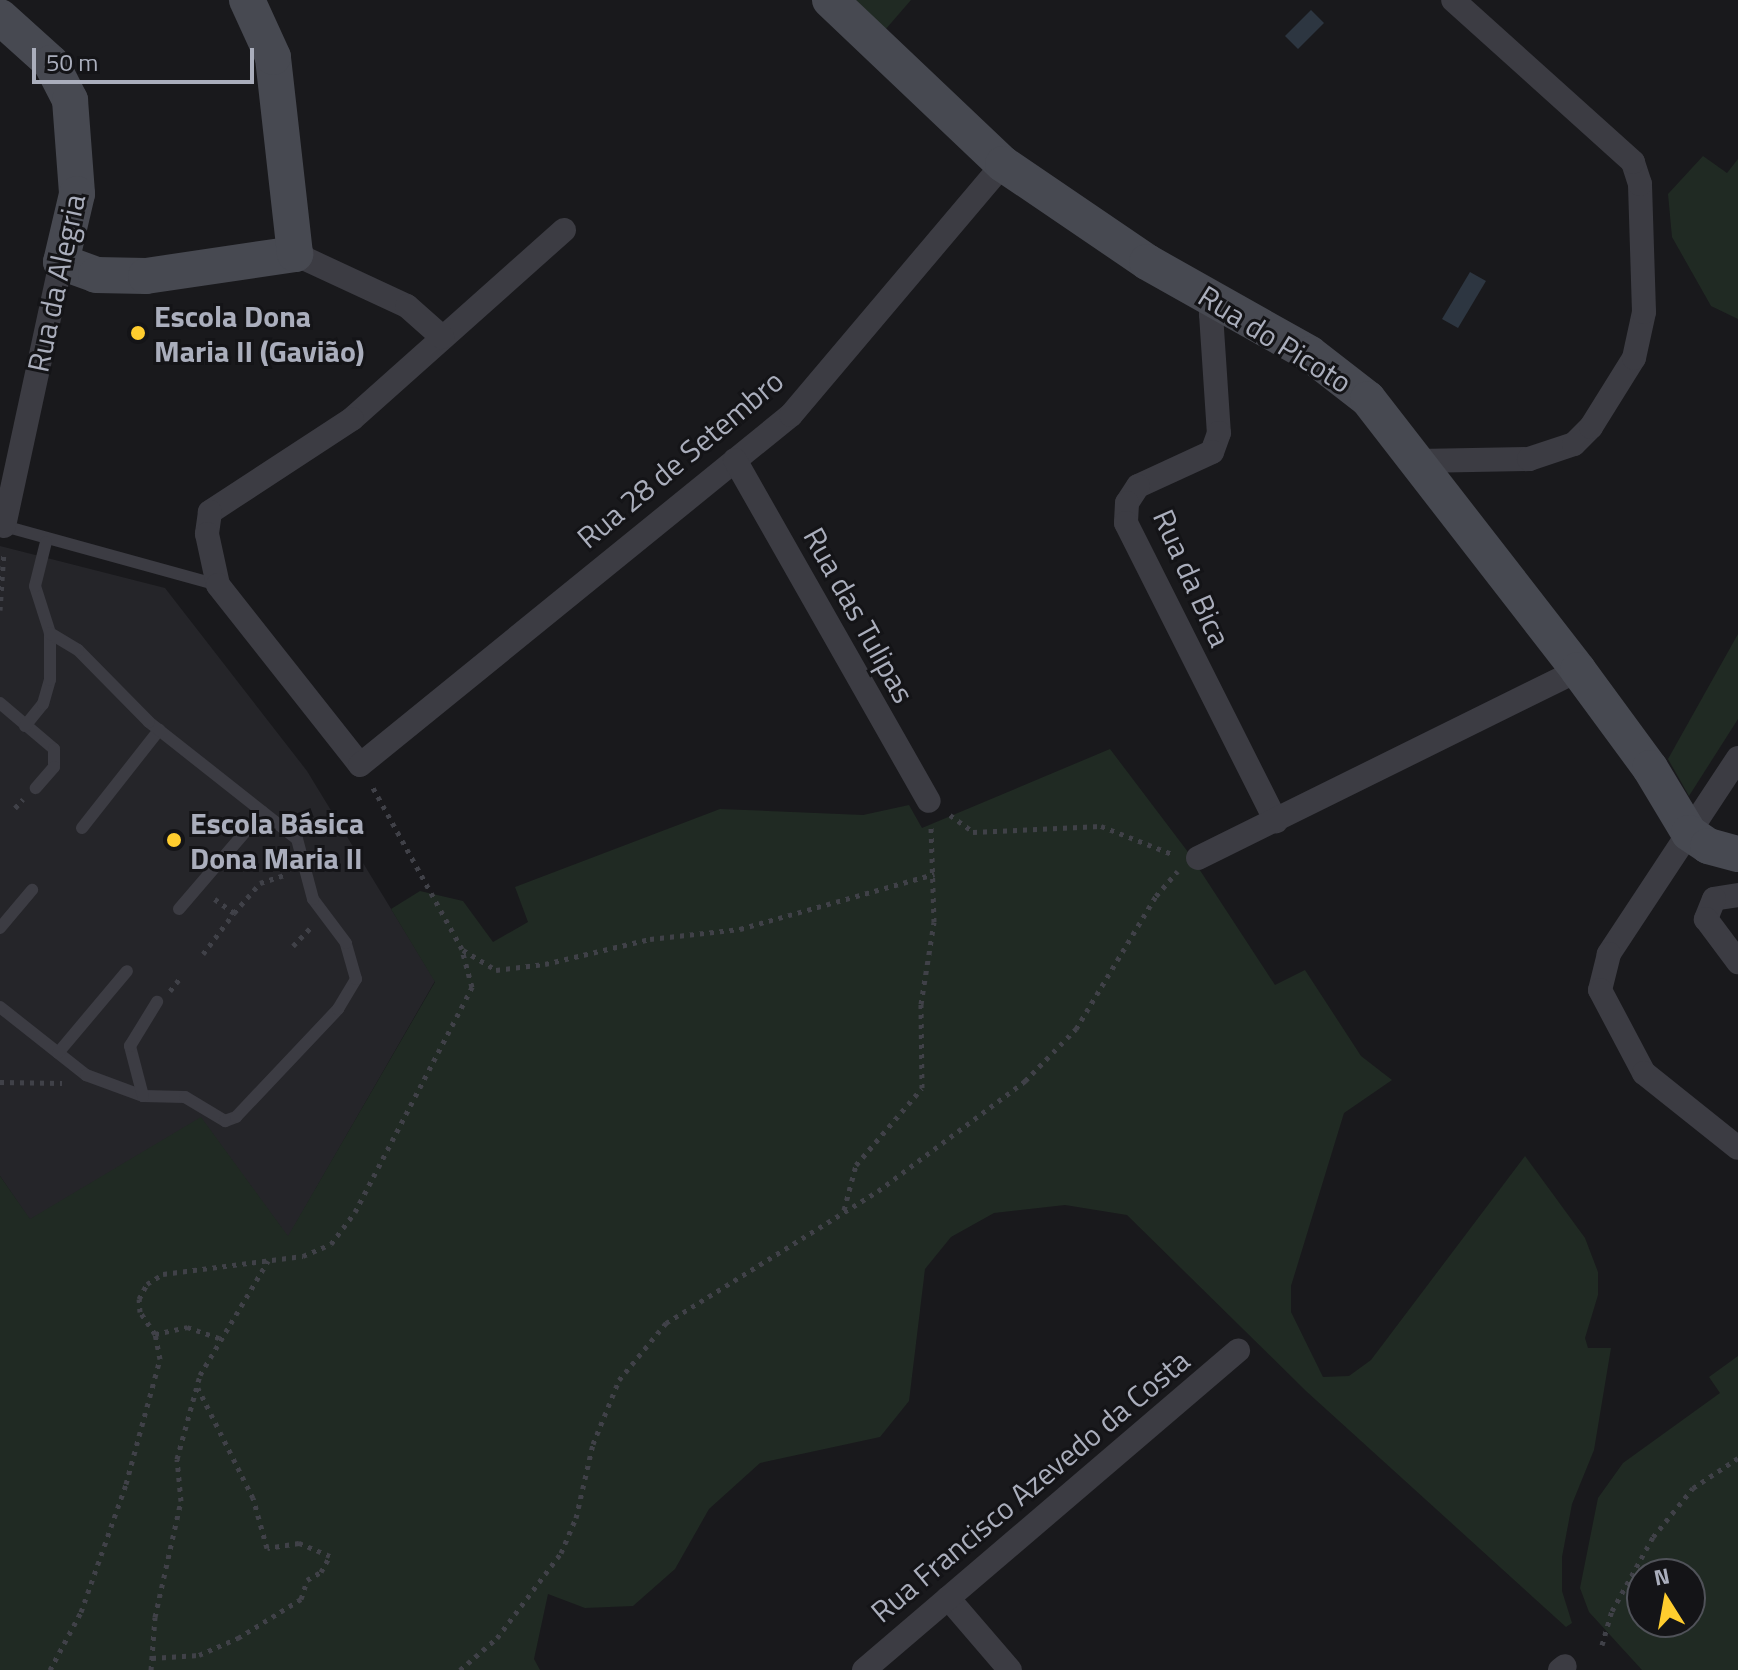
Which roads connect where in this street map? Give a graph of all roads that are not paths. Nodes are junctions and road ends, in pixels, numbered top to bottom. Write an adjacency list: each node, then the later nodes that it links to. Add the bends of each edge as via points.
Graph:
1 (247, 0): 7 (street, via 273,57)
2 (830, 0): 5 (street, Rua do Picoto)
3 (1453, 0): 12 (street, via 1633,162 1640,184 1641,339 1591,427 1574,444 1529,459)
4 (0, 17): 8 (street, Rua da Alegria, via 51,63 70,100 77,194)
5 (1003, 164): 9 (street, Rua do Picoto, via 1147,262); 11 (street, Rua 28 de Setembro, via 791,415)
6 (564, 230): 10 (street)
7 (295, 254): 8 (street, via 146,276 96,275); 10 (street, via 407,306)
8 (61, 262): 13 (street, Rua da Alegria)
9 (1218, 301): 12 (street, Rua do Picoto, via 1342,376 1368,399); 25 (street, Rua da Bica, via 1211,314 1219,433 1212,452 1138,486 1127,503 1126,523)
10 (442, 337): 15 (street, via 352,419 210,512 207,534)
11 (735, 460): 15 (street, Rua 28 de Setembro, via 360,765); 23 (street, Rua das Tulipas)
12 (1418, 461): 17 (street, Rua do Picoto)
13 (4, 526): 14 (lane)
14 (46, 542): 15 (lane); 16 (lane, via 35,586)
15 (218, 585)
16 (50, 633): 19 (lane, via 50,680 43,704); 20 (lane, via 78,650)
17 (1578, 670): 25 (street); 27 (street, Rua do Picoto, via 1650,768)
18 (0, 703): 19 (lane)
19 (25, 726): 22 (lane, via 50,742 55,758)
20 (159, 730): 24 (lane); 26 (lane)
21 (1738, 758): 27 (street)
22 (36, 788)
23 (929, 801)
24 (262, 812): 32 (lane); 39 (lane, via 297,839 313,899 353,961 356,979 348,996 236,1117 219,1121 185,1097)
25 (1276, 821): 29 (street)
26 (82, 828)
27 (1689, 833): 28 (street, via 1708,846); 40 (street, via 1609,954 1600,990 1644,1073)
28 (1738, 854)
29 (1198, 858)
30 (32, 890): 33 (lane)
31 (1738, 895): 34 (street, via 1714,899 1706,919)
32 (179, 909)
33 (0, 928)
34 (1738, 962)
35 (127, 971): 38 (lane)
36 (157, 1002): 39 (lane, via 130,1046)
37 (0, 1007): 38 (lane)
38 (58, 1053): 39 (lane, via 86,1075)
39 (143, 1096)
40 (1738, 1148)
41 (1238, 1351): 42 (street, Rua Francisco Azevedo da Costa)
42 (948, 1598): 43 (street, Rua Francisco Azevedo da Costa); 44 (street)
43 (864, 1670)
44 (1010, 1670)

